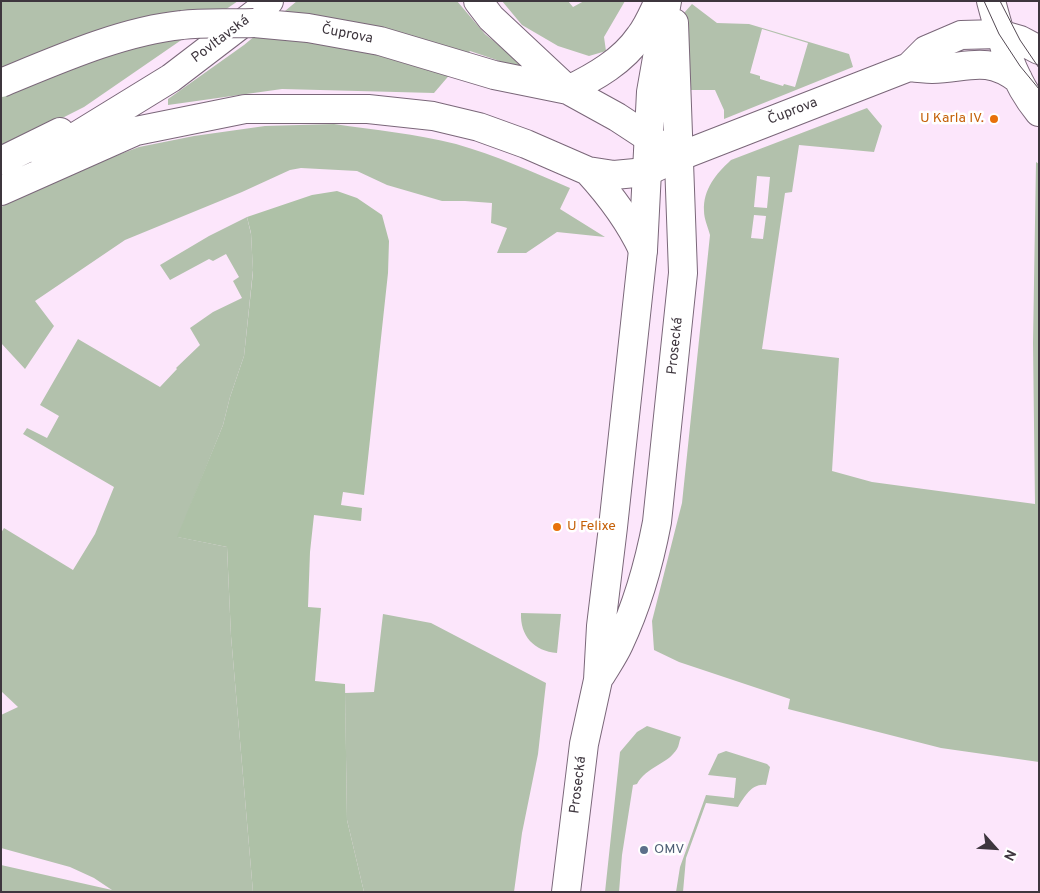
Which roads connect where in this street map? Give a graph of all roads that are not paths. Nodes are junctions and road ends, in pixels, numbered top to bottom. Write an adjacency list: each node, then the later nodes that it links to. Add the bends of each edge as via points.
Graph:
1 (269, 1): 11 (main road, Povltavská)
2 (478, 1): 14 (main road, via 490,18)
3 (659, 1): 14 (main road, via 632,46 606,69)
4 (667, 1): 16 (main road, Prosecká, via 651,92)
5 (673, 1): 17 (main road, Prosecká)
6 (991, 1): 7 (main road); 8 (main road); 9 (main road)
7 (999, 34): 8 (main road, Čuprova); 9 (main road, Čuprova); 12 (main road)
8 (961, 35): 10 (main road, Čuprova, via 926,50)
9 (1039, 49)
10 (908, 67): 12 (main road, Čuprova, via 932,69 986,64 1009,72); 17 (main road, Čuprova)
11 (171, 78): 18 (main road); 21 (main road)
12 (1018, 79): 15 (main road)
13 (1, 83): 14 (main road, Čuprova, bridge, via 146,30 182,24 254,23 308,28 380,41 494,75)
14 (568, 90): 16 (main road, Čuprova)
15 (1039, 112)
16 (648, 139): 17 (main road, Čuprova); 20 (main road, Prosecká)
17 (678, 157): 20 (main road, Čuprova); 24 (main road, Prosecká, via 683,273 657,522 651,553 630,617)
18 (1, 161)
19 (588, 171): 20 (main road, Čuprova, via 614,175); 22 (main road, Čuprova, via 479,127 433,116 368,109 245,109 136,131); 23 (main road, via 633,228)
20 (646, 172): 23 (main road, Prosecká)
21 (1, 183)
22 (1, 191)
23 (643, 250): 24 (main road, Prosecká, via 601,626)
24 (598, 680): 25 (main road, Prosecká, via 584,744)
25 (566, 892)

